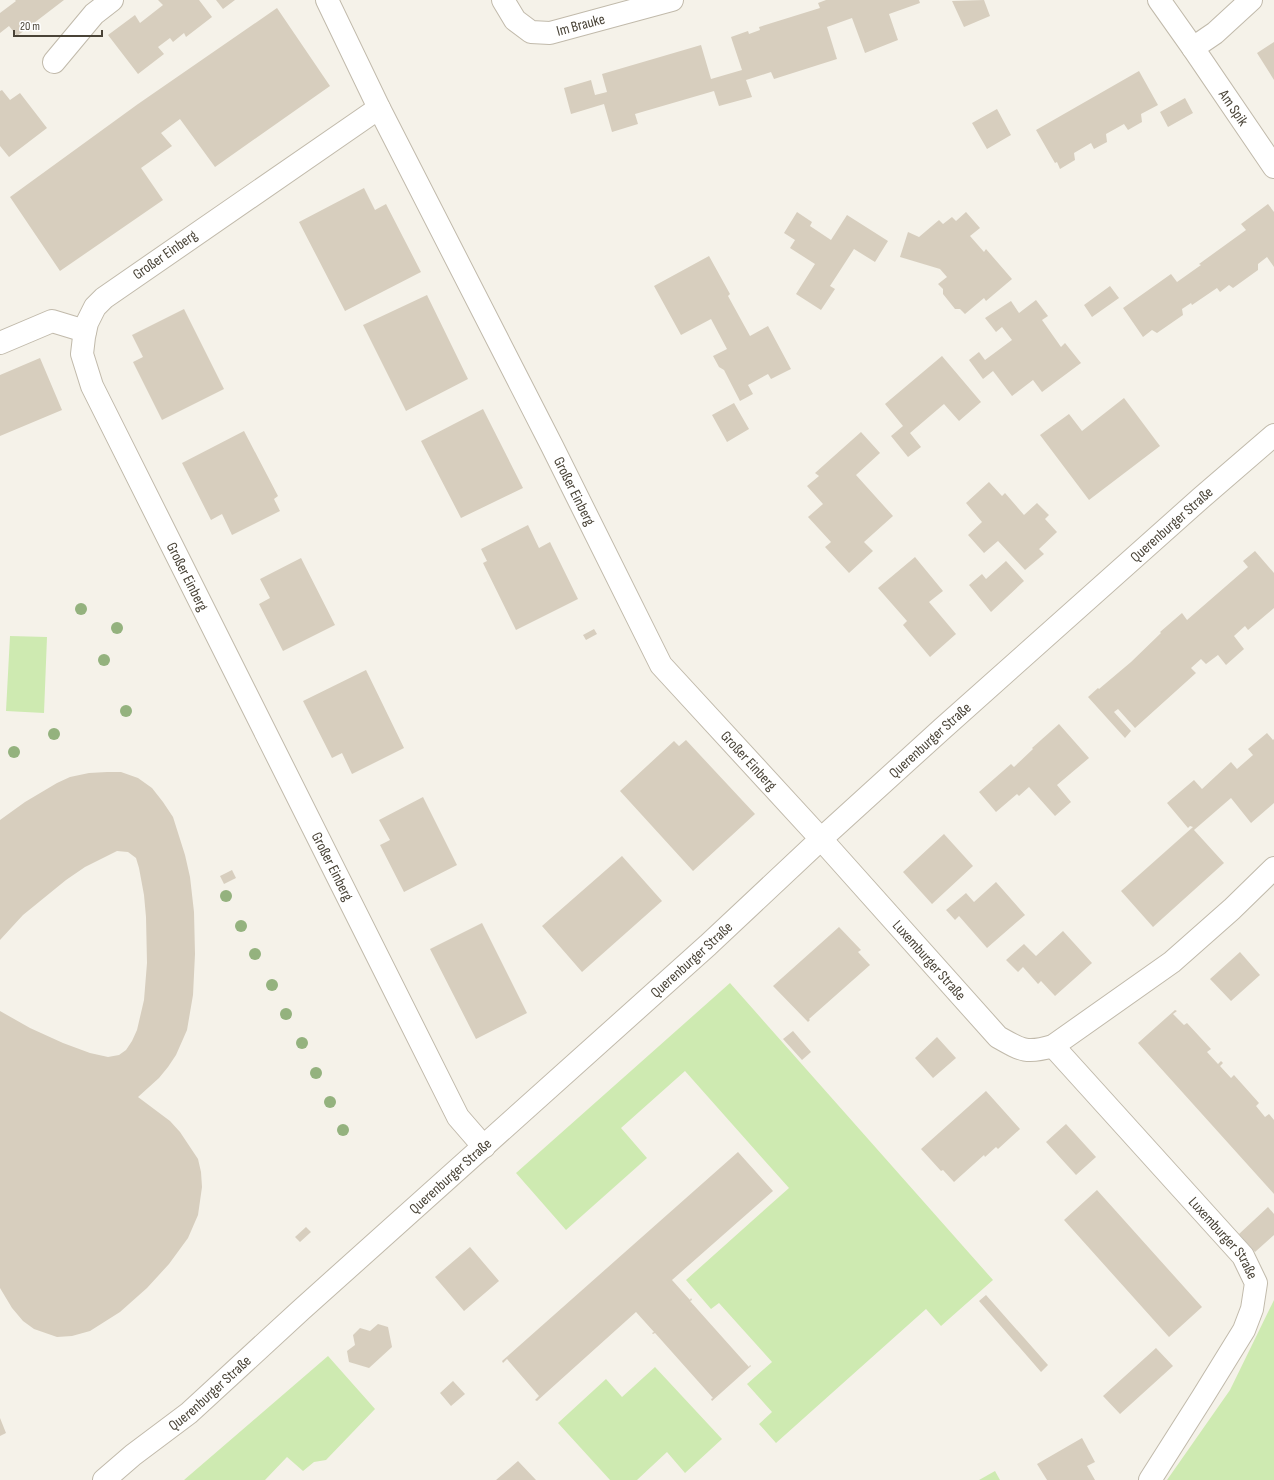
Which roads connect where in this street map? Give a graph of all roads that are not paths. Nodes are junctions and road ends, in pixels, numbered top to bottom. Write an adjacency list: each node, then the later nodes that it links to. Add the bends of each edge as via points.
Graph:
1 (112, 0): 8 (street, via 94,14)
2 (327, 0): 9 (street, Großer Einberg)
3 (503, 0): 4 (street, Im Brauke, via 515,20 531,32 550,33)
4 (672, 0)
5 (1159, 0): 7 (street, Am Spik)
6 (1251, 0): 7 (street, via 1215,33)
7 (1194, 48): 10 (street, Am Spik)
8 (54, 62)
9 (379, 108): 11 (street, Großer Einberg, via 104,298 95,307); 14 (street, Großer Einberg, via 661,665)
10 (1274, 167)
11 (85, 332): 12 (street, via 52,321); 17 (street, Großer Einberg, via 82,354 92,386 458,1117)
12 (0, 343)
13 (1274, 435): 14 (street, Querenburger Straße)
14 (821, 839): 16 (street, Luxemburger Straße, via 998,1037 1019,1049 1038,1050); 17 (street, Querenburger Straße, via 708,945)
15 (1274, 868): 16 (street, Luxemburger Straße, via 1172,962)
16 (1053, 1046): 19 (street, Luxemburger Straße, via 1243,1256 1256,1283 1252,1309 1244,1330)
17 (484, 1146): 18 (street, Querenburger Straße, via 190,1413)
18 (104, 1480)
19 (1150, 1480)

